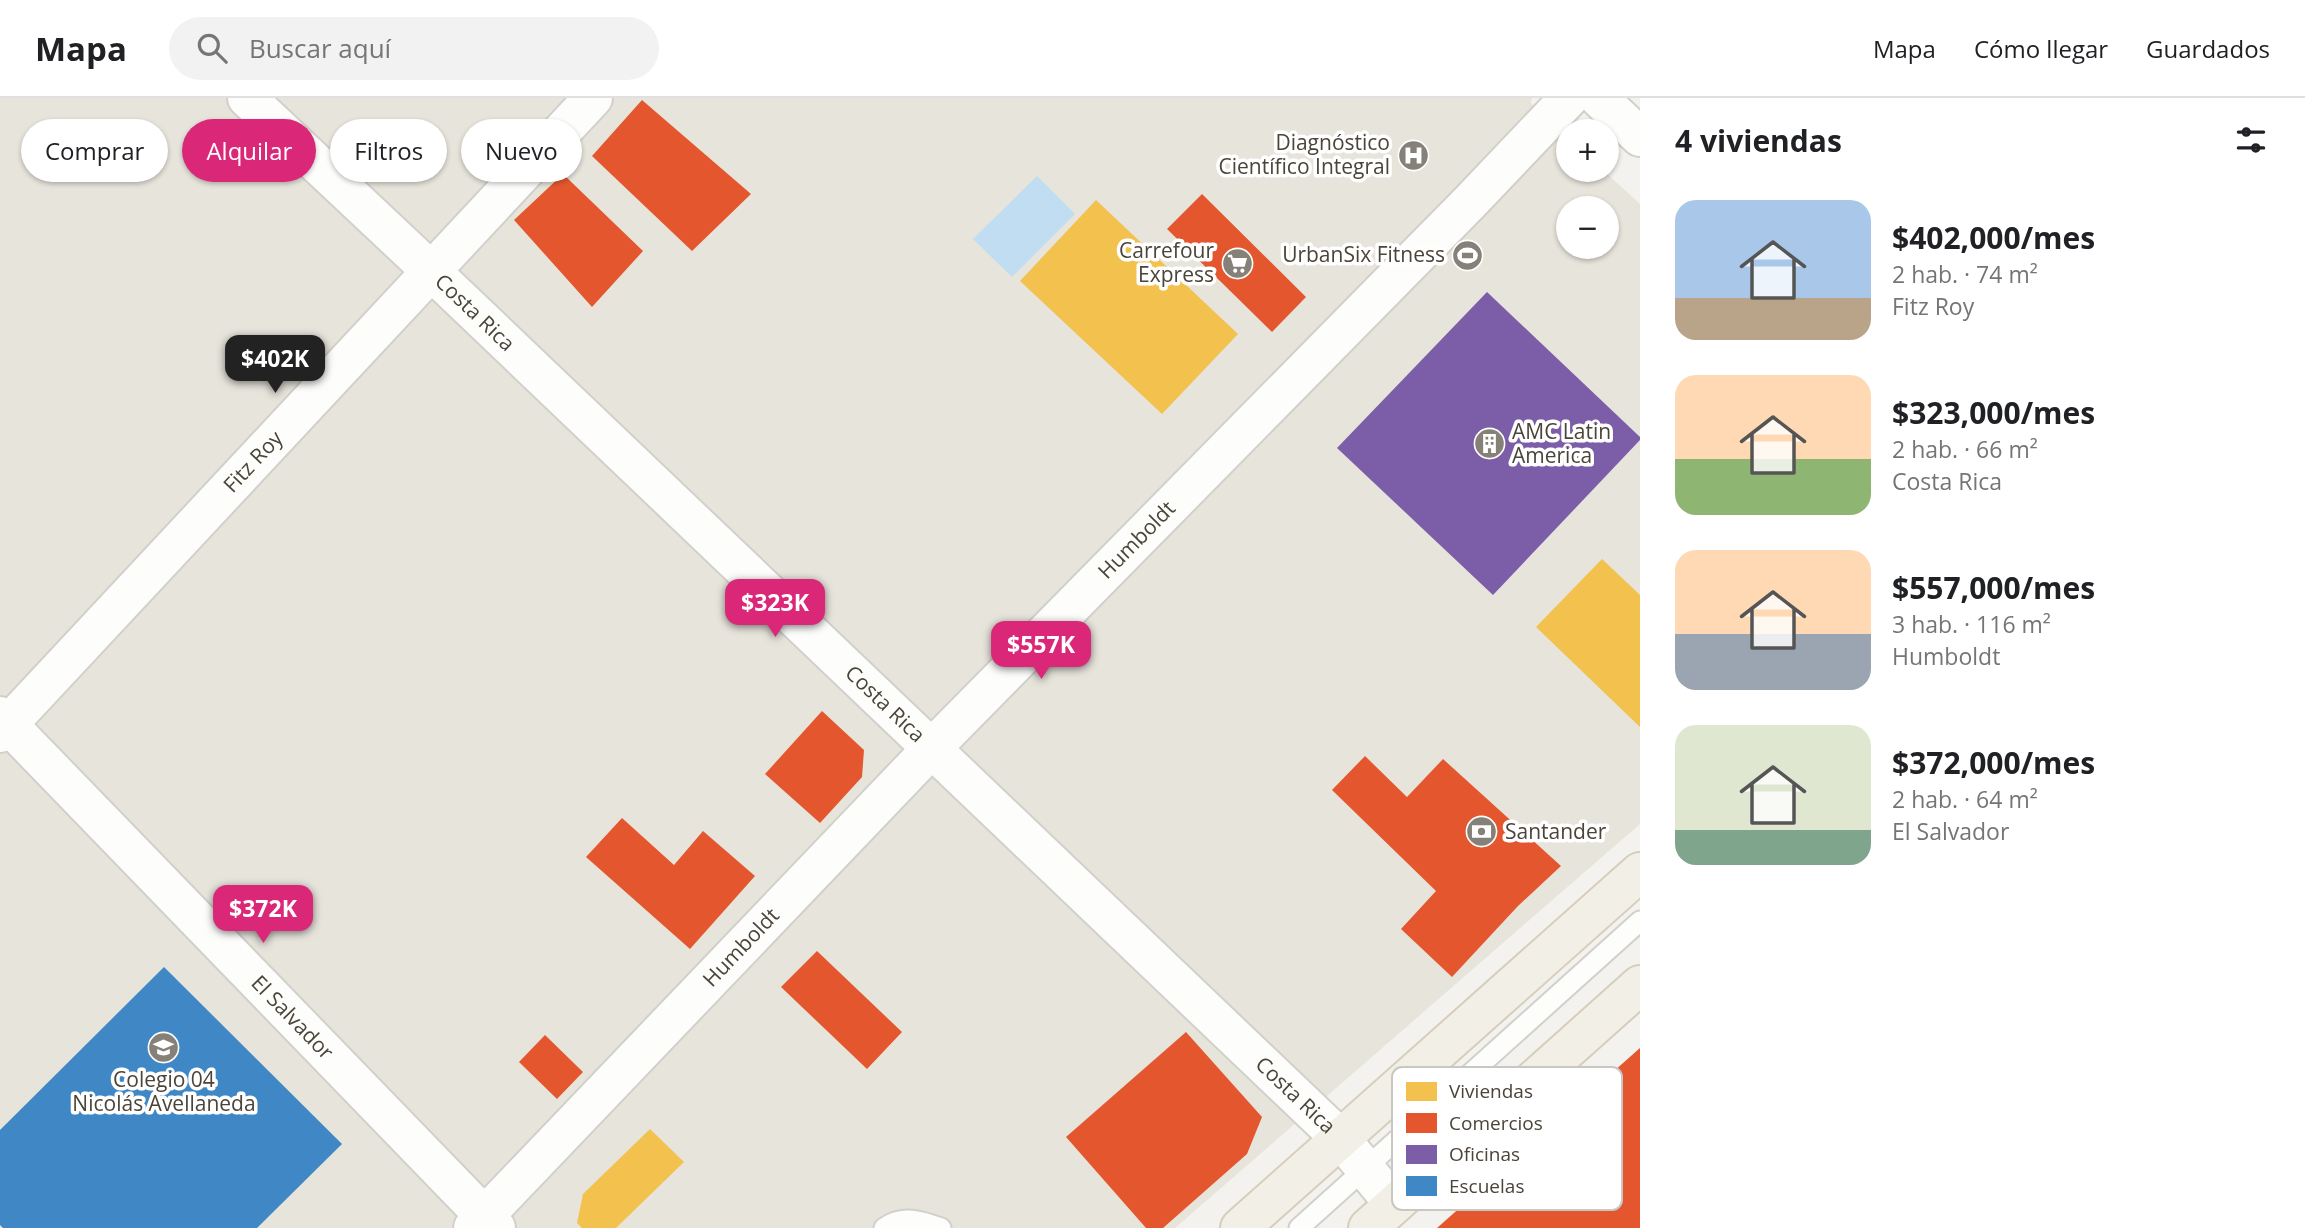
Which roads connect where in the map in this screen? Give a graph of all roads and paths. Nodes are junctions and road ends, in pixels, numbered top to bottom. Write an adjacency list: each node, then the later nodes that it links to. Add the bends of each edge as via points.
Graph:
1 (247, 98): 6 (street, Costa Rica)
2 (593, 98): 6 (street, Fitz Roy)
3 (1569, 98): 8 (street, Humboldt)
4 (1599, 98): 5 (street)
5 (1640, 137)
6 (431, 271): 7 (street, Fitz Roy); 8 (street, Costa Rica)
7 (3, 724): 19 (street, El Salvador)
8 (932, 748): 17 (street, Costa Rica); 19 (street, Humboldt)
9 (1640, 872): 12 (main road)
10 (1640, 921): 13 (lane)
11 (1640, 985): 14 (main road)
12 (1441, 1067)
13 (1459, 1067)
14 (1548, 1067)
15 (1392, 1115): 17 (main road)
16 (1392, 1121): 17 (lane)
17 (1353, 1153): 18 (street, Costa Rica); 22 (main road); 23 (lane)
18 (1381, 1216)
19 (484, 1224)
20 (884, 1228): 21 (lane, via 915,1218)
21 (941, 1228)
22 (1240, 1228)
23 (1299, 1228)

